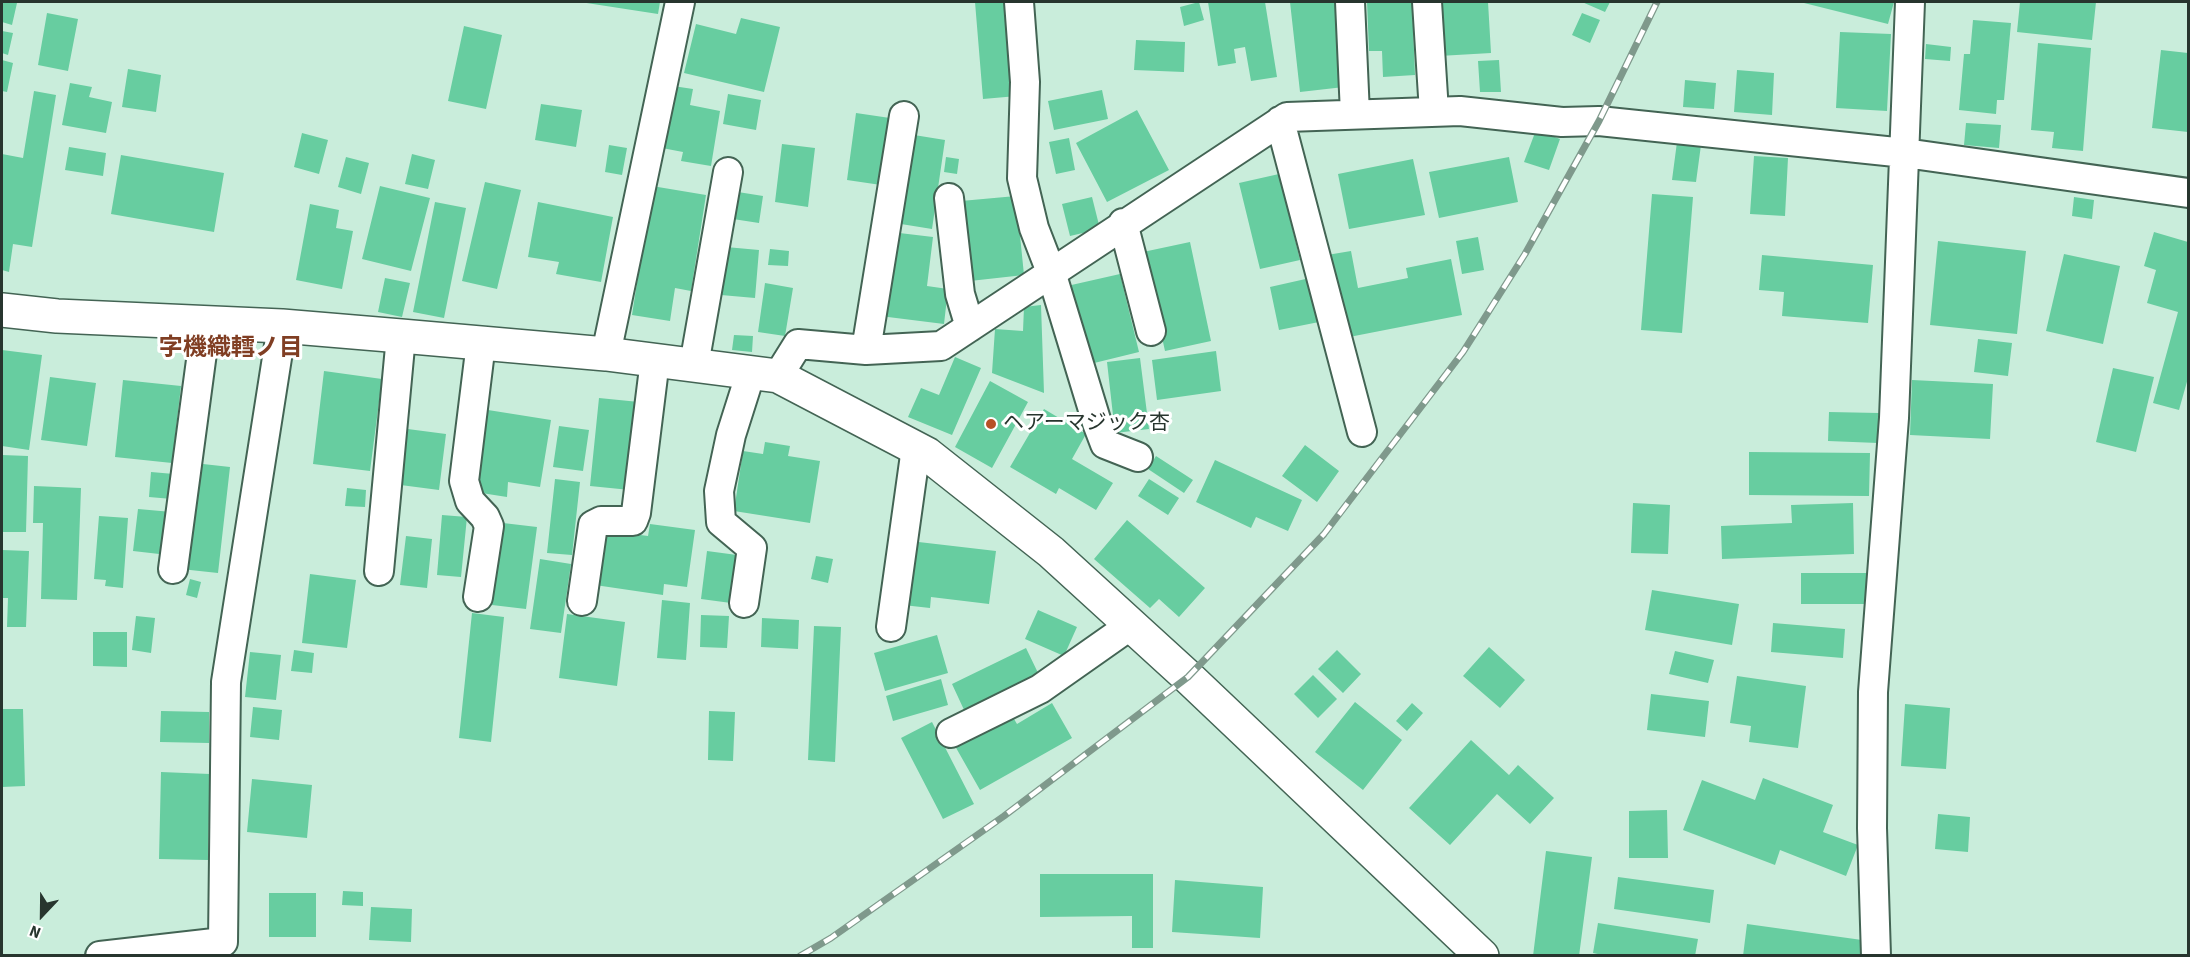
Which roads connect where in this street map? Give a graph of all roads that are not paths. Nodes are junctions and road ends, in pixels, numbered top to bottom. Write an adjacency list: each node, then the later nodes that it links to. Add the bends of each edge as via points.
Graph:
1 (680, 2): 24 (street)
2 (1019, 2): 15 (street, via 1025,82 1022,178 1034,228)
3 (1350, 2): 7 (street)
4 (1427, 2): 6 (street)
5 (1910, 2): 10 (street)
6 (1434, 112): 7 (street); 10 (street, via 1460,111 1562,122 1599,121)
7 (1355, 114): 9 (street, via 1287,117)
8 (904, 116): 23 (street)
9 (1280, 121): 14 (street); 28 (street)
10 (1905, 153): 12 (street); 41 (street, via 1894,418 1873,692)
11 (728, 172): 26 (street)
12 (2188, 193)
13 (950, 198): 19 (street, via 960,294)
14 (1124, 223): 15 (street); 20 (street)
15 (1052, 272): 19 (street); 30 (street, via 1105,444)
16 (2, 310): 17 (street)
17 (206, 323): 18 (street); 31 (street)
18 (282, 326): 21 (street); 39 (street, via 226,682 223,942)
19 (970, 327): 23 (street, via 941,346)
20 (1151, 332)
21 (401, 336): 22 (street); 32 (street)
22 (481, 343): 24 (street); 33 (street, via 464,481 470,501 489,526)
23 (866, 350): 27 (street, via 798,344)
24 (606, 354): 25 (street)
25 (655, 360): 26 (street); 34 (street, via 636,513 633,521 601,521 593,525)
26 (694, 365): 27 (street)
27 (764, 374): 29 (street); 35 (street, via 731,435 719,491 721,522 752,548)
28 (1362, 432)
29 (916, 448): 36 (street, via 1051,552); 37 (street)
30 (1138, 458)
31 (173, 569)
32 (380, 571)
33 (477, 597)
34 (582, 601)
35 (744, 603)
36 (1131, 626): 38 (street, via 1040,689); 40 (street)
37 (891, 627)
38 (951, 733)
39 (100, 956)
40 (1482, 956)
41 (1876, 956)

